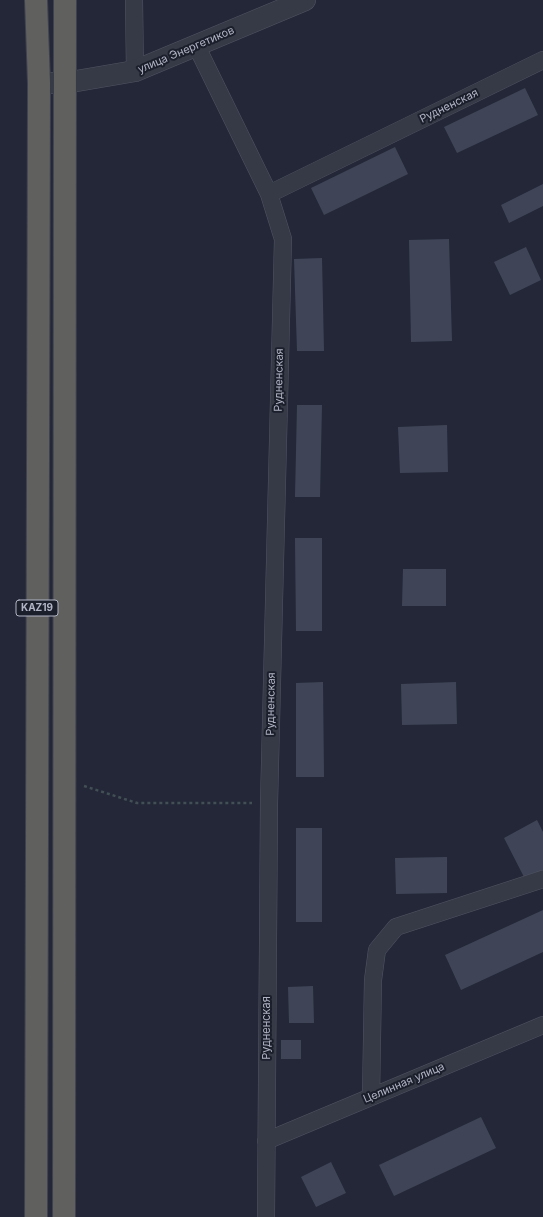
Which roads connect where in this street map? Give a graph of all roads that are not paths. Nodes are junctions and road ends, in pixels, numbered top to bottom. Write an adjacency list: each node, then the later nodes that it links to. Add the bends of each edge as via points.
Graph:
1 (36, 0): 8 (highway, KAZ19)
2 (65, 0): 9 (highway, KAZ19)
3 (134, 0): 7 (street)
4 (305, 0): 5 (street, улица Энергетиков)
5 (196, 45): 7 (street, улица Энергетиков); 10 (street, Рудненская)
6 (543, 60): 10 (street, Рудненская)
7 (135, 71): 9 (street, улица Энергетиков)
8 (39, 83): 9 (street, улица Энергетиков); 15 (highway, KAZ19)
9 (65, 83): 16 (highway, KAZ19)
10 (269, 194): 14 (street, Рудненская, via 283,239 269,802)
11 (543, 879): 13 (street, via 396,927 386,938 377,950 373,980)
12 (543, 1025): 13 (street, Целинная улица)
13 (371, 1097): 14 (street, Целинная улица)
14 (266, 1141): 17 (street, Рудненская)
15 (36, 1217)
16 (64, 1217)
17 (266, 1217)

